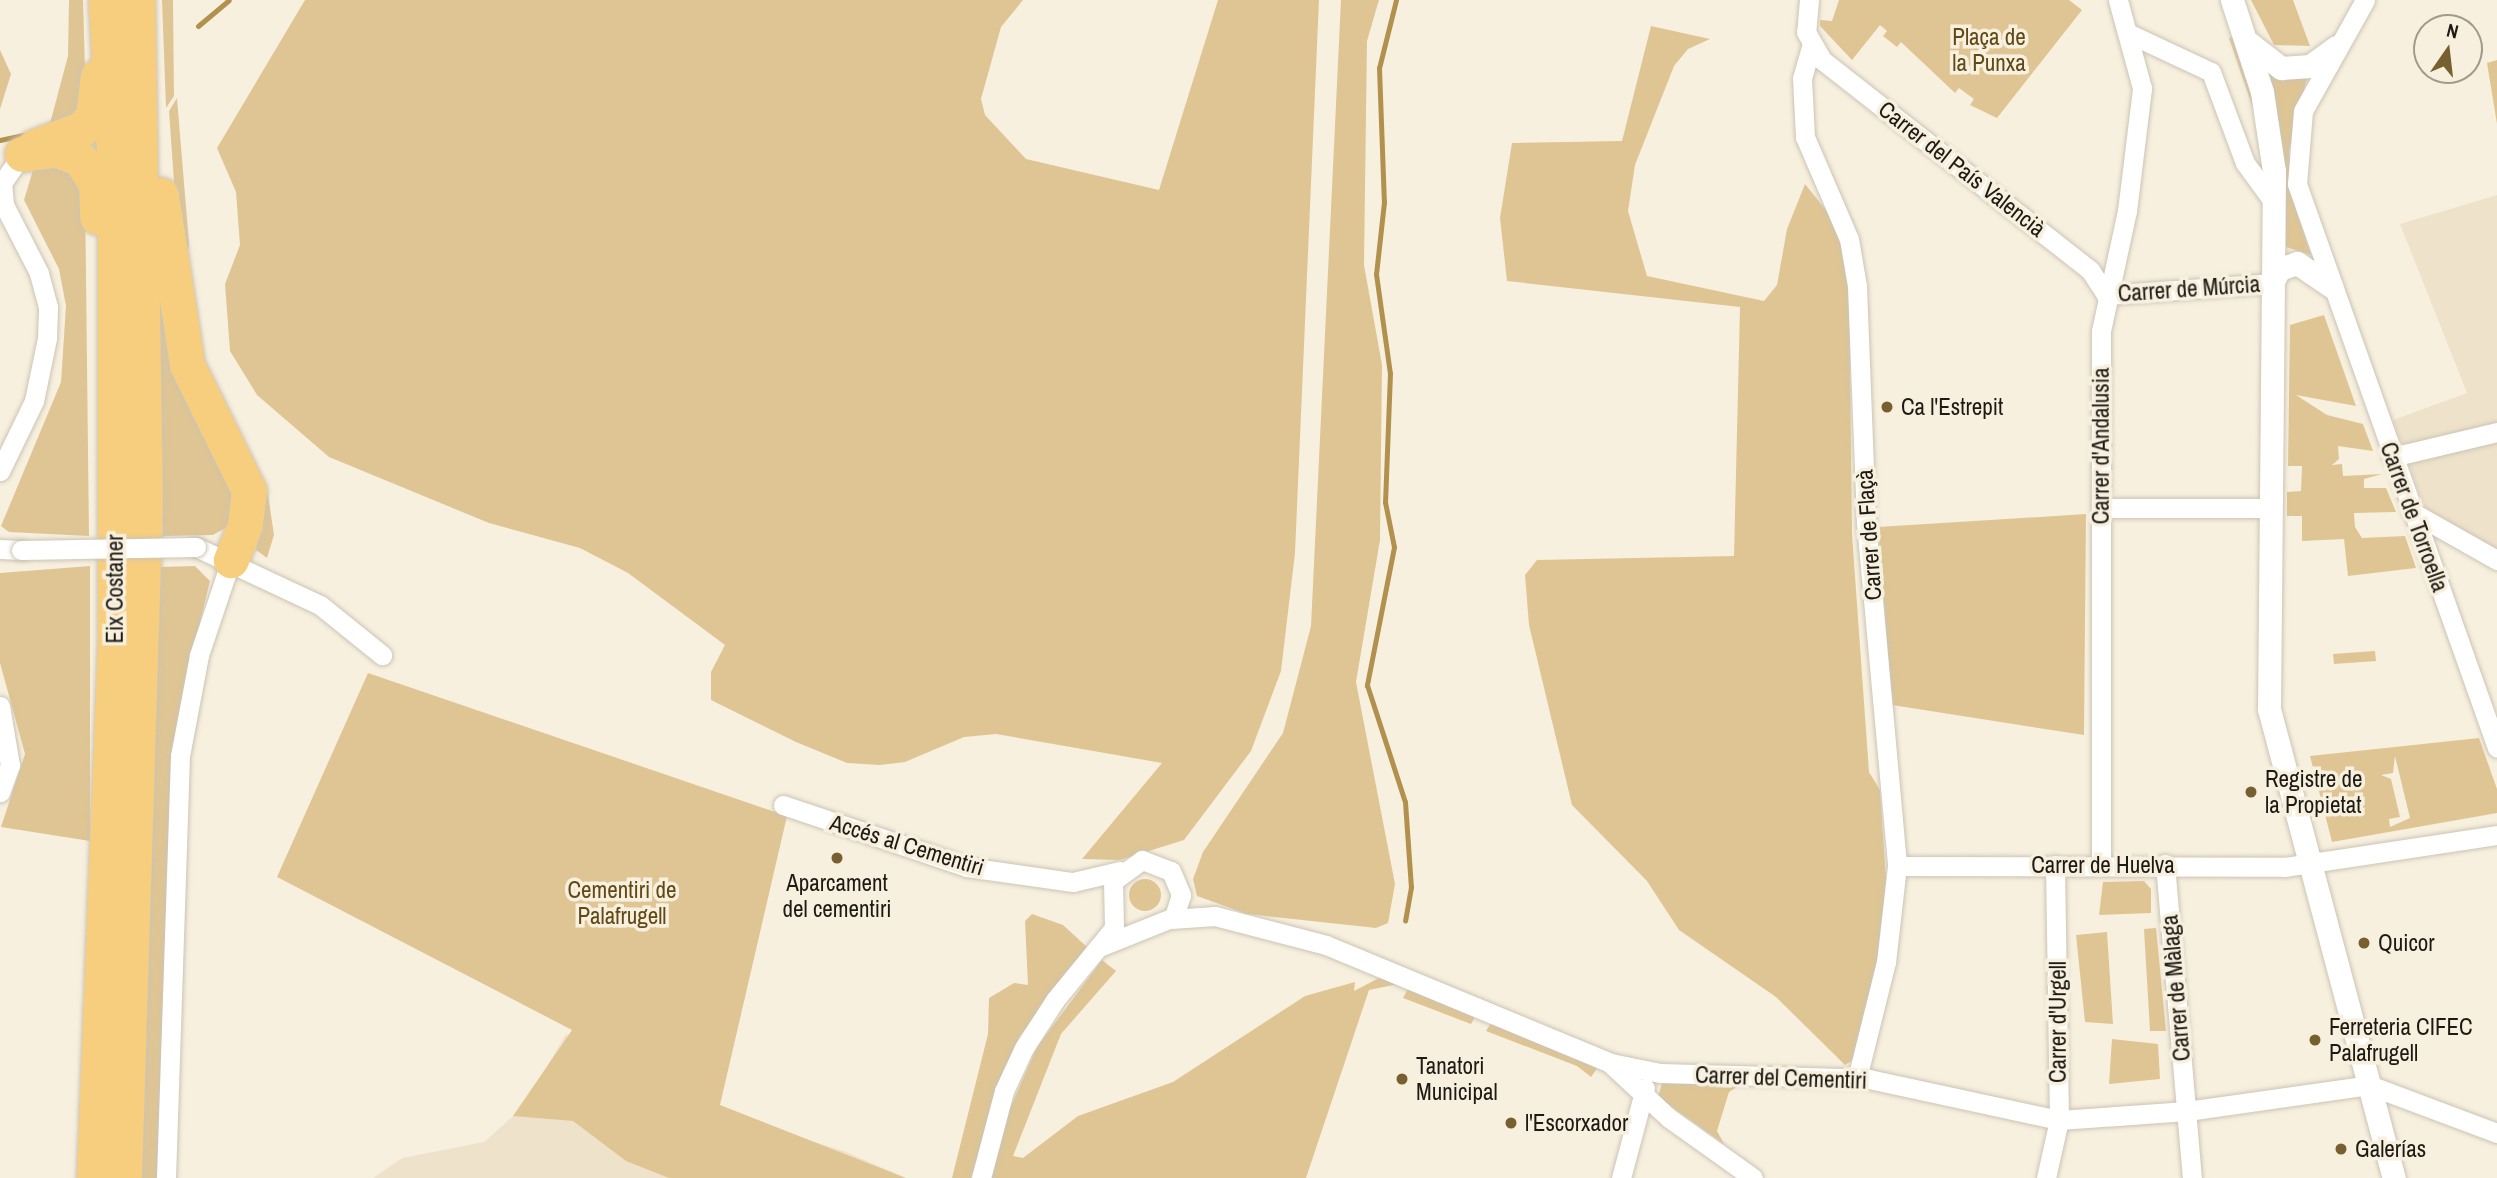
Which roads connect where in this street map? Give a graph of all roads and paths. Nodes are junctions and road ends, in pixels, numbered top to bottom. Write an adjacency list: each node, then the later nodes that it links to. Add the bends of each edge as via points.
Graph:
1 (104, 0): 12 (highway, via 93,115 83,128); 30 (highway, Eix Costaner, via 115,173)
2 (137, 0): 55 (highway, Eix Costaner, via 145,498)
3 (145, 0): 24 (highway, via 176,314 201,401 249,491 245,525)
4 (1809, 0): 10 (street, Carrer de Flaçà)
5 (2118, 0): 8 (street, Carrer d'Andalusia)
6 (2232, 0): 9 (street)
7 (2365, 0): 11 (street, Carrer de Torroella)
8 (2130, 34): 13 (street, via 2211,72 2245,163); 16 (street, Carrer d'Andalusia, via 2139,63 2140,113 2127,211)
9 (2243, 34): 11 (street, via 2256,55 2281,68 2310,66); 13 (street, via 2266,111)
10 (1811, 47): 16 (street, Carrer del País Valencià, via 2090,270); 37 (street, Carrer de Flaçà, via 1802,78 1805,137 1849,239 1857,286 1866,523)
11 (2336, 47): 15 (street, Carrer de Torroella, via 2303,111 2296,160 2302,209)
12 (22, 154): 19 (street, via 2,183 4,205 39,273 48,307 47,338 34,401); 30 (highway, via 67,152 96,184)
13 (2275, 204): 14 (street)
14 (2272, 283): 15 (street, via 2280,269 2297,262 2310,266); 16 (street, Carrer de Múrcia); 21 (street)
15 (2330, 286): 18 (street, Carrer de Torroella)
16 (2106, 295): 20 (street, Carrer d'Andalusia)
17 (2497, 432): 18 (street)
18 (2392, 457): 22 (street, Carrer de Torroella)
19 (0, 471)
20 (2101, 508): 21 (street); 35 (street, Carrer d'Andalusia)
21 (2269, 508): 33 (street, via 2269,709)
22 (2412, 511): 25 (street); 28 (street, Carrer de Torroella)
23 (0, 549): 24 (street, bridge, via 196,547)
24 (231, 560): 26 (street, via 320,606); 56 (street, via 199,655 180,756)
25 (2497, 560)
26 (382, 655)
27 (0, 706): 29 (street, via 10,765)
28 (2497, 748)
29 (0, 792)
30 (110, 801): 54 (highway, Eix Costaner)
31 (783, 805): 39 (street, Accés al Cementiri, via 961,866)
32 (2497, 835): 33 (street, Carrer de Huelva)
33 (2309, 863): 36 (street, Carrer de Huelva); 49 (street)
34 (2055, 864): 35 (street, Carrer de Huelva); 37 (street, Carrer de Huelva); 52 (street, Carrer d'Urgell)
35 (2101, 864): 36 (street, Carrer de Huelva)
36 (2165, 864): 51 (street, Carrer de Màlaga)
37 (1897, 866): 48 (street, Carrer de Flaçà, via 1886,962)
38 (1120, 871): 39 (street); 40 (street, via 1142,860 1161,864); 41 (street)
39 (1073, 882): 41 (street)
40 (1181, 895): 42 (street, Carrer del Cementiri); 43 (street)
41 (1112, 904): 44 (street); 45 (street, via 1114,928)
42 (1215, 916): 43 (street, Carrer del Cementiri); 46 (street, Carrer del Cementiri, via 1368,958)
43 (1171, 919): 44 (street)
44 (1139, 930): 45 (street)
45 (1099, 947): 57 (street, via 1024,1048 1004,1091)
46 (1611, 1063): 47 (street, Carrer del Cementiri); 50 (street)
47 (1652, 1071): 48 (street, Carrer del Cementiri, via 1747,1080); 50 (street)
48 (1857, 1078): 52 (street, Carrer del Cementiri)
49 (2369, 1084): 51 (street, Carrer del Cementiri); 53 (street); 62 (street)
50 (1646, 1098): 58 (street); 59 (street)
51 (2187, 1111): 52 (street, Carrer del Cementiri); 61 (street, Carrer de Màlaga)
52 (2059, 1120): 60 (street, Carrer d'Urgell)
53 (2497, 1133)
54 (94, 1178)
55 (124, 1178)
56 (166, 1178)
57 (981, 1178)
58 (1621, 1178)
59 (1753, 1178)
60 (2046, 1178)
61 (2192, 1178)
62 (2394, 1178)

